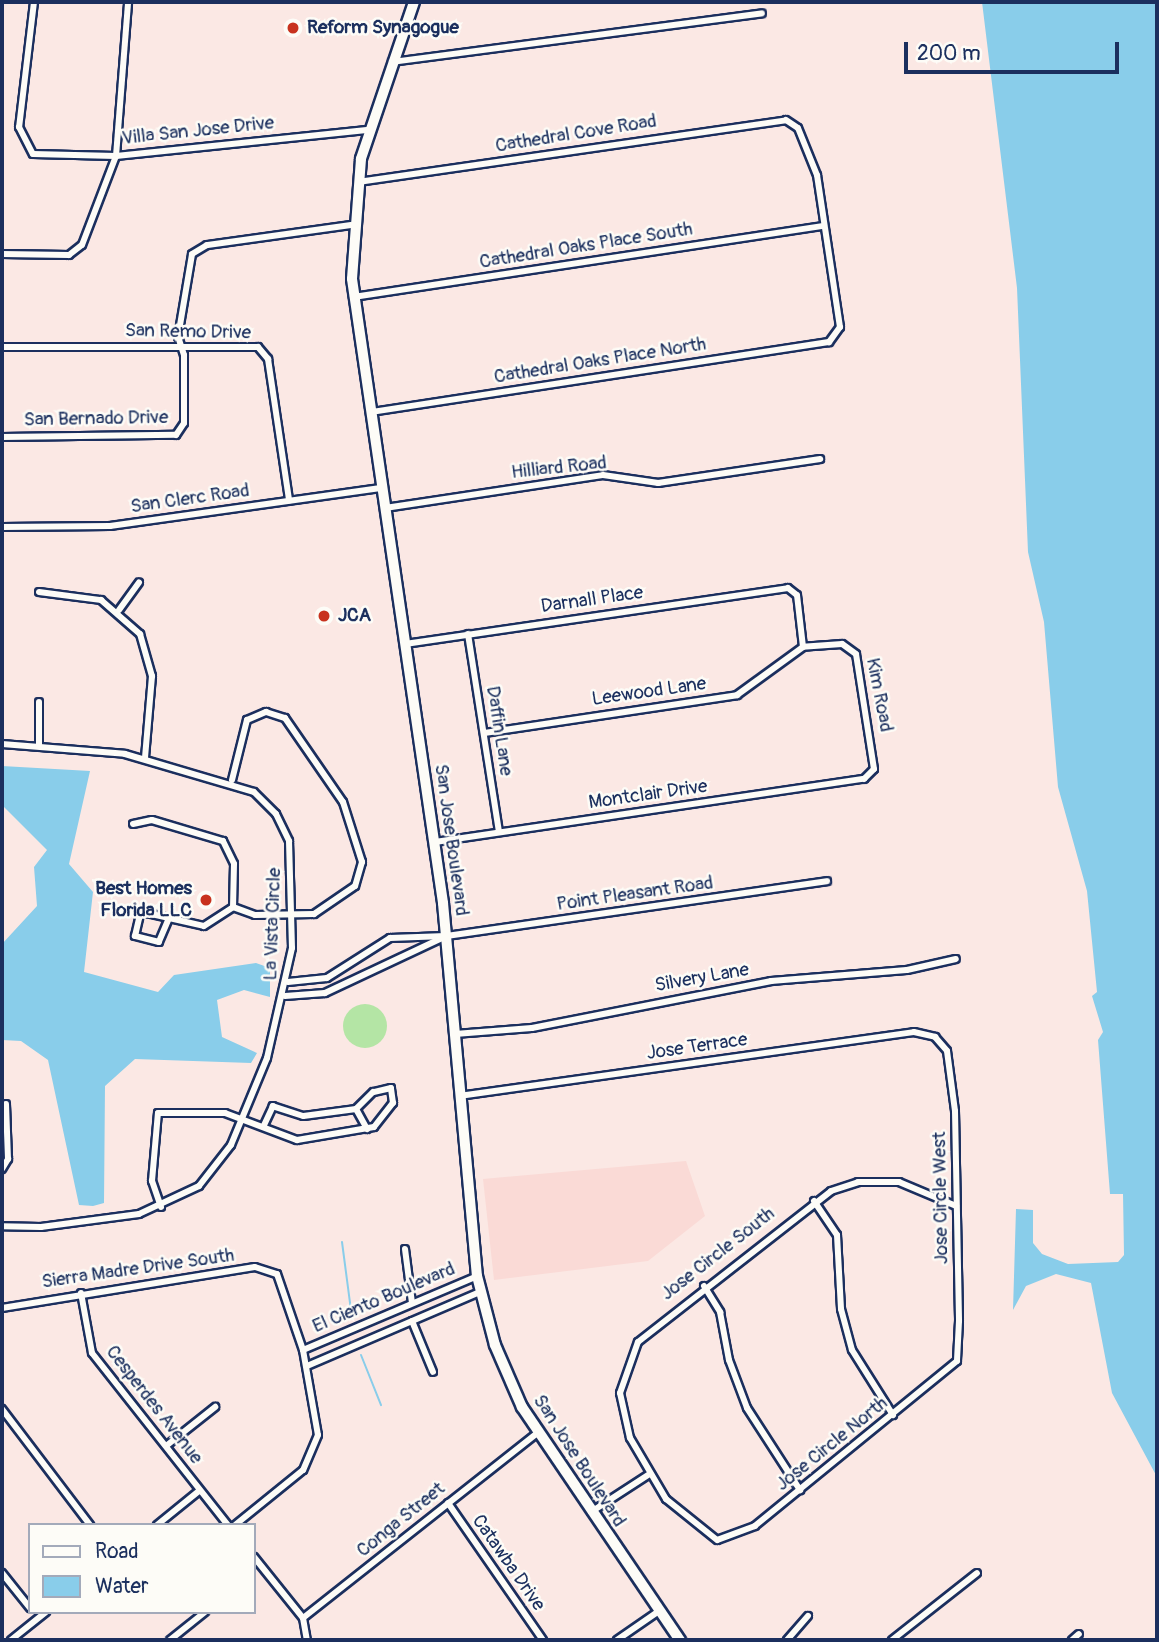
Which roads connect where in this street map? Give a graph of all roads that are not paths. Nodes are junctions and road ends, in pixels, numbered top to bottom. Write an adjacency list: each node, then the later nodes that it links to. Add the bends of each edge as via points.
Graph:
1 (34, 2): 7 (street, Villa San Jose Drive, via 19,127 33,154)
2 (128, 2): 7 (street)
3 (414, 2): 5 (main road, San Jose Boulevard)
4 (762, 13): 5 (street)
5 (390, 62): 6 (main road, San Jose Boulevard)
6 (367, 130): 7 (street, Villa San Jose Drive); 8 (main road, San Jose Boulevard)
7 (116, 156): 11 (street, via 76,252)
8 (356, 183): 9 (main road, San Jose Boulevard); 10 (street, Cathedral Cove Road, via 779,119 798,128 817,175)
9 (352, 225): 12 (main road, San Jose Boulevard); 13 (street, San Bernado Drive, via 198,248 187,261)
10 (824, 226): 12 (street, Cathedral Oaks Place South); 15 (street, Cathedral Oaks Place North, via 840,327 834,340)
11 (2, 254)
12 (353, 297): 15 (main road, San Jose Boulevard)
13 (181, 346): 14 (street, San Remo Drive); 16 (street, San Bernado Drive, via 184,423 176,435); 19 (street, San Remo Drive, via 251,346 264,352)
14 (2, 347)
15 (370, 412): 18 (main road, San Jose Boulevard)
16 (2, 437)
17 (820, 459): 20 (street, Hilliard Road, via 658,483 603,475)
18 (382, 488): 19 (street, San Clerc Road); 20 (main road, San Jose Boulevard)
19 (289, 500): 21 (street, San Clerc Road, via 110,526)
20 (385, 508): 26 (main road, San Jose Boulevard)
21 (2, 527)
22 (139, 582): 24 (street)
23 (39, 592): 24 (street, via 78,594)
24 (118, 610): 32 (street, via 139,634 150,661)
25 (468, 634): 26 (street, Darnall Place); 27 (street, Darnall Place, via 783,588 797,596); 29 (street, Daffin Lane)
26 (405, 644): 37 (main road, San Jose Boulevard)
27 (803, 647): 29 (street, Leewood Lane, via 737,695); 33 (street, Kim Road, via 842,644 856,654 874,769)
28 (39, 702): 31 (street)
29 (484, 733): 36 (street, Daffin Lane)
30 (2, 744): 31 (street, La Vista Circle)
31 (39, 745): 32 (street, La Vista Circle)
32 (145, 758): 34 (street, La Vista Circle)
33 (864, 779): 36 (street, Montclair Drive)
34 (232, 780): 40 (street, La Vista Circle, via 262,799 282,825 291,854); 40 (street, via 247,720 276,713 340,797 360,851 360,880 314,914)
35 (133, 824): 39 (street, via 152,820 223,841 234,864)
36 (499, 832): 37 (street, Montclair Drive)
37 (435, 842): 42 (main road, San Jose Boulevard)
38 (827, 881): 42 (street, Point Pleasant Road)
39 (233, 907): 40 (street, via 250,915); 41 (street, via 213,924)
40 (292, 915): 47 (street, La Vista Circle)
41 (169, 918): 41 (street, via 140,914 135,936 159,942)
42 (446, 936): 43 (street, Point Pleasant Road, via 390,938); 45 (street, Point Pleasant Road); 50 (main road, San Jose Boulevard)
43 (361, 955): 45 (street); 46 (street, Point Pleasant Road)
44 (956, 959): 50 (street, Silvery Lane, via 907,970 771,981 532,1028)
45 (370, 969): 48 (street, Point Pleasant Road)
46 (332, 975): 47 (street, Point Pleasant Road); 48 (street)
47 (288, 982): 49 (street, La Vista Circle)
48 (338, 985): 49 (street, Point Pleasant Road, via 312,997)
49 (285, 996): 55 (street, La Vista Circle)
50 (455, 1034): 52 (main road, San Jose Boulevard)
51 (938, 1039): 52 (street, Jose Terrace, via 914,1032); 61 (street, Jose Circle West, via 952,1061)
52 (459, 1096): 65 (main road, San Jose Boulevard)
53 (6, 1104): 58 (street)
54 (356, 1110): 56 (street, via 303,1116 273,1106); 57 (street); 57 (street, via 373,1091 391,1088 393,1103)
55 (242, 1118): 56 (street); 62 (street, La Vista Circle, via 212,1173); 62 (street, via 158,1113 152,1181)
56 (264, 1127): 57 (street, via 297,1140)
57 (366, 1129)
58 (4, 1146): 59 (street)
59 (2, 1169)
60 (814, 1201): 61 (street, Jose Circle South, via 853,1183 889,1181 930,1190); 66 (street, Jose Circle South); 78 (street, via 837,1235 841,1309 852,1350)
61 (956, 1206): 73 (street, Jose Circle West)
62 (161, 1207): 63 (street, La Vista Circle, via 41,1227)
63 (2, 1226)
64 (405, 1249): 69 (street)
65 (477, 1276): 67 (main road, San Jose Boulevard); 69 (street, El Ciento Boulevard)
66 (704, 1286): 81 (street, Jose Circle South, via 645,1333 623,1373 621,1412); 83 (street, via 720,1312 729,1360 747,1408)
67 (480, 1292): 71 (street, El Ciento Boulevard); 79 (main road, San Jose Boulevard, via 504,1369)
68 (81, 1293): 70 (street, Sierra Madre Drive South); 72 (street, Sierra Madre Drive South, via 255,1268 277,1275); 80 (street, Cesperdes Avenue, via 92,1353)
69 (412, 1303): 72 (street, El Ciento Boulevard)
70 (2, 1308)
71 (412, 1321): 74 (street, El Ciento Boulevard); 75 (street)
72 (303, 1350): 74 (street)
73 (957, 1361): 78 (street, Jose Circle North)
74 (307, 1366): 89 (street, via 319,1421 312,1456)
75 (433, 1373)
76 (215, 1407): 80 (street)
77 (2, 1409): 86 (street)
78 (893, 1415): 83 (street, Jose Circle North)
79 (537, 1433): 84 (street, Conga Street); 85 (main road, San Jose Boulevard)
80 (166, 1446): 82 (street, Cesperdes Avenue)
81 (648, 1475): 85 (street); 90 (street, Jose Circle South, via 682,1516)
82 (200, 1490): 87 (street); 88 (street, Cesperdes Avenue)
83 (800, 1490): 90 (street, Jose Circle North, via 738,1537)
84 (448, 1503): 101 (street, Conga Street); 106 (street, Catawba Drive)
85 (590, 1512): 97 (main road, San Jose Boulevard)
86 (88, 1523)
87 (159, 1523)
88 (226, 1523)
89 (237, 1523)
90 (721, 1540)
91 (256, 1560): 92 (street)
92 (262, 1567): 93 (street); 101 (street)
93 (256, 1572)
94 (2, 1573): 96 (street)
95 (977, 1573): 110 (street)
96 (28, 1606)
97 (659, 1611): 107 (street); 108 (main road, San Jose Boulevard)
98 (202, 1614): 104 (street)
99 (36, 1615): 103 (street)
100 (808, 1616): 109 (street)
101 (303, 1618): 105 (street)
102 (1079, 1634): 111 (street)
103 (11, 1640)
104 (170, 1640)
105 (307, 1640)
106 (543, 1640)
107 (617, 1640)
108 (680, 1640)
109 (787, 1640)
110 (892, 1640)
111 (1072, 1640)

